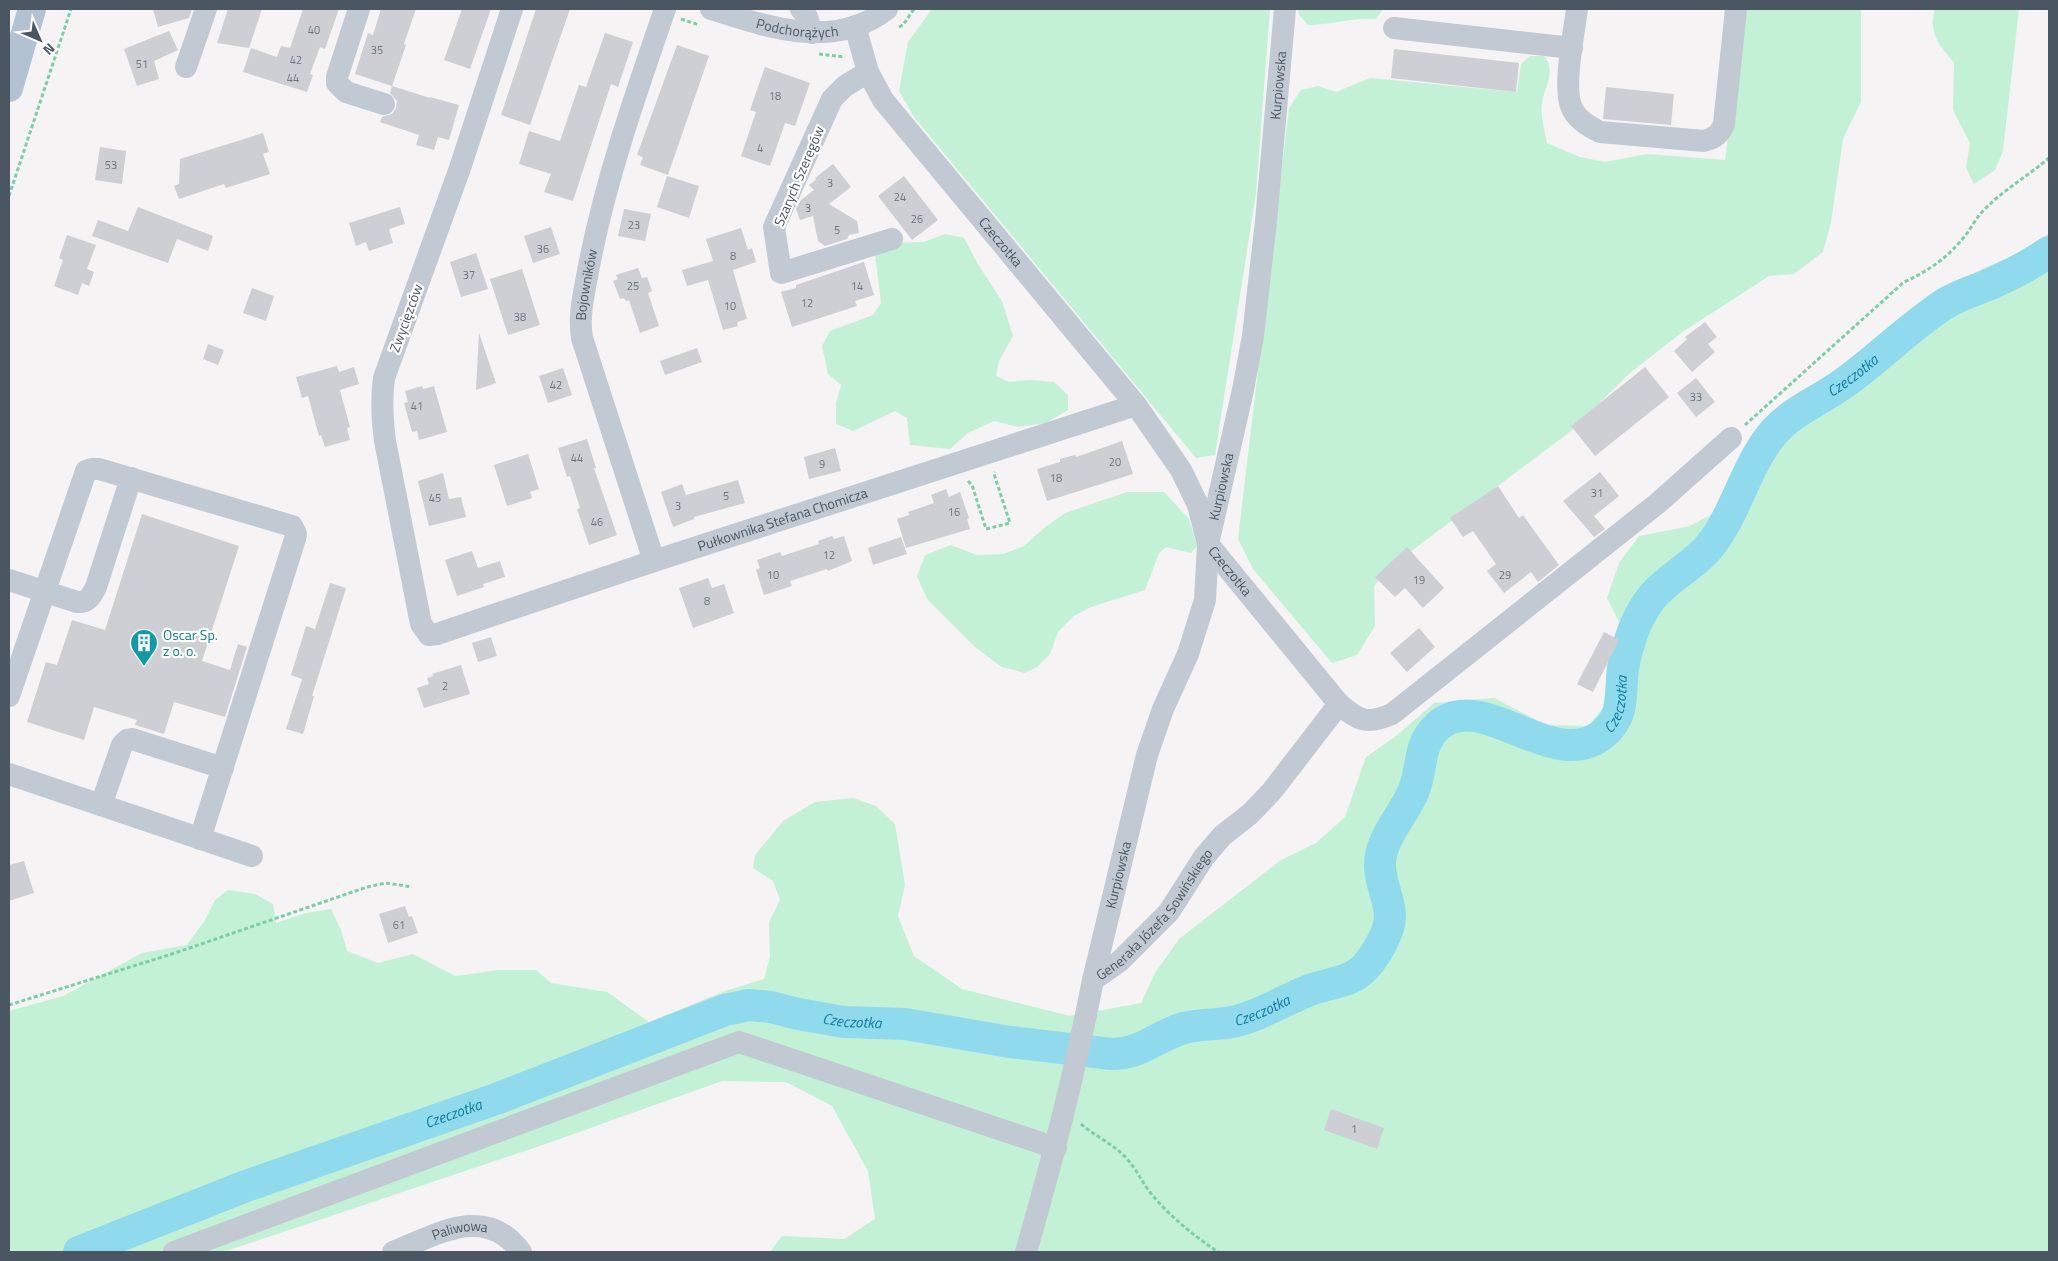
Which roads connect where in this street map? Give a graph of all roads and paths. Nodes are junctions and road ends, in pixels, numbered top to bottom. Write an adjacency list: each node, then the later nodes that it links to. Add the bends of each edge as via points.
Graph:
1 (32, 9): 19 (main road)
2 (70, 9): 22 (path)
3 (206, 9): 17 (street)
4 (359, 9): 20 (street, via 337,83 346,92)
5 (512, 9): 33 (street, Zwycięzców, via 383,389 385,441 421,624)
6 (664, 9): 30 (street, Bojowników, via 604,197 580,326)
7 (711, 9): 15 (street, Podchorążych, via 771,28)
8 (801, 9): 15 (street)
9 (887, 9): 13 (street, Podchorążych)
10 (1285, 9): 29 (street, Kurpiowska, via 1253,336)
11 (1577, 9): 16 (street)
12 (1736, 9): 16 (street, via 1724,124 1714,139 1704,141 1600,132 1589,127 1571,108 1568,93)
13 (855, 26): 15 (street, Podchorążych); 18 (street, Czeczotka)
14 (1394, 28): 16 (street)
15 (812, 33)
16 (1572, 48)
17 (186, 67)
18 (868, 72): 23 (street, Szarych Szeregów, via 845,86 832,99 774,227 780,273); 24 (street, Czeczotka, via 883,100)
19 (9, 88)
20 (384, 104)
21 (2049, 158): 25 (path, via 1984,210 1945,258 1923,274 1904,282)
22 (9, 196)
23 (892, 239)
24 (1136, 405): 29 (street, Czeczotka, via 1181,470 1198,505); 30 (street, Pułkownika Stefana Chomicza)
25 (1731, 438): 35 (street, Czeczotka, via 1658,503 1392,714 1380,719 1355,718)
26 (997, 469): 28 (path, via 994,474 1010,523 986,529 972,485)
27 (131, 478): 32 (street, via 99,469 86,471); 32 (street, via 93,594 84,602); 36 (street, via 292,526 296,534)
28 (965, 478)
29 (1208, 544): 35 (street, Czeczotka); 42 (street, Kurpiowska, via 1205,600 1188,654 1147,755)
30 (654, 561): 33 (street, Pułkownika Stefana Chomicza)
31 (9, 580): 32 (street)
32 (45, 592): 34 (street)
33 (429, 635)
34 (9, 696)
35 (1339, 704): 42 (street, Generała Józefa Sowińskiego, via 1272,791 1222,836 1204,857 1169,912 1120,961)
36 (223, 768): 38 (street, via 127,740 122,745); 39 (street)
37 (9, 774): 38 (street)
38 (101, 805): 39 (street)
39 (200, 839): 40 (street)
40 (252, 856)
41 (412, 887): 43 (path, via 386,883 367,887 175,953)
42 (1093, 980): 44 (street, Generała Józefa Sowińskiego)
43 (9, 1005)
44 (1065, 1111): 45 (street, Generała Józefa Sowińskiego); 50 (path, via 1117,1150 1149,1191 1179,1222)
45 (1056, 1148): 46 (street, via 739,1042); 49 (street, Generała Józefa Sowińskiego)
46 (174, 1252)
47 (394, 1252): 48 (street, Paliwowa, via 456,1227 474,1225 498,1231)
48 (521, 1252)
49 (1026, 1252)
50 (1218, 1252)

